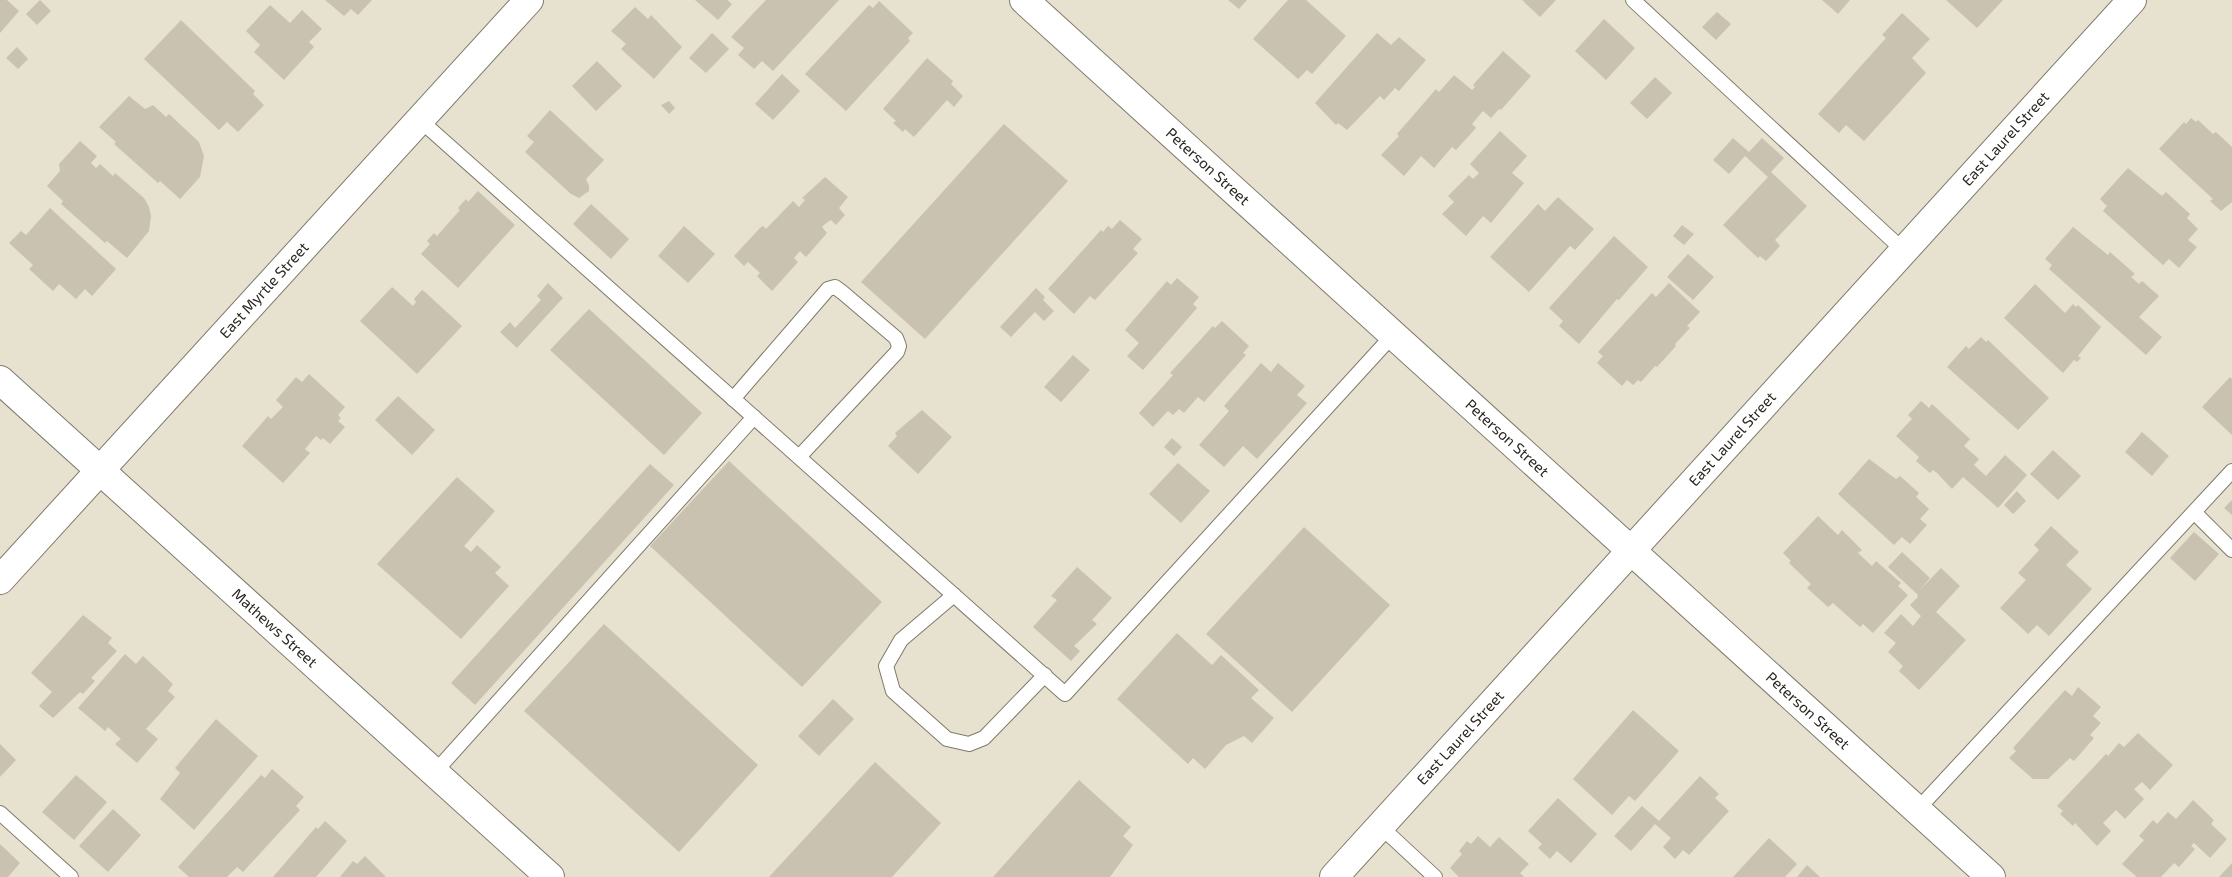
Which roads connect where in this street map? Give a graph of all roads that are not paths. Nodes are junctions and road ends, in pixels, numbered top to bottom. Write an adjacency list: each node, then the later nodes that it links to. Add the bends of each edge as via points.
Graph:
1 (529, 0): 5 (street, East Myrtle Street)
2 (1024, 0): 7 (street, Peterson Street)
3 (1633, 0): 6 (lane)
4 (2132, 0): 6 (street, East Laurel Street)
5 (421, 121): 9 (lane); 12 (street, East Myrtle Street)
6 (1904, 250): 15 (street, East Laurel Street)
7 (1393, 335): 15 (street, Peterson Street); 19 (lane, via 1065,694)
8 (0, 380): 12 (street, Mathews Street)
9 (734, 399): 10 (lane); 11 (lane, via 828,289 834,287 842,292 896,338 897,352)
10 (754, 417): 11 (lane); 20 (lane)
11 (799, 457): 18 (lane)
12 (100, 471): 17 (street, East Myrtle Street); 20 (street, Mathews Street)
13 (2232, 471): 14 (lane)
14 (2195, 513): 16 (lane); 21 (lane)
15 (1632, 550): 21 (street, Peterson Street); 23 (street, East Laurel Street)
16 (2232, 550)
17 (0, 580)
18 (954, 595): 19 (lane); 19 (lane, via 901,640 886,666 892,691 947,739 969,744 984,738)
19 (1045, 675)
20 (435, 772): 25 (street, Mathews Street)
21 (1917, 810): 28 (street, Peterson Street)
22 (0, 813): 24 (lane)
23 (1379, 825): 26 (street, East Laurel Street); 27 (lane)
24 (70, 877)
25 (550, 877)
26 (1334, 877)
27 (1435, 877)
28 (1991, 877)

